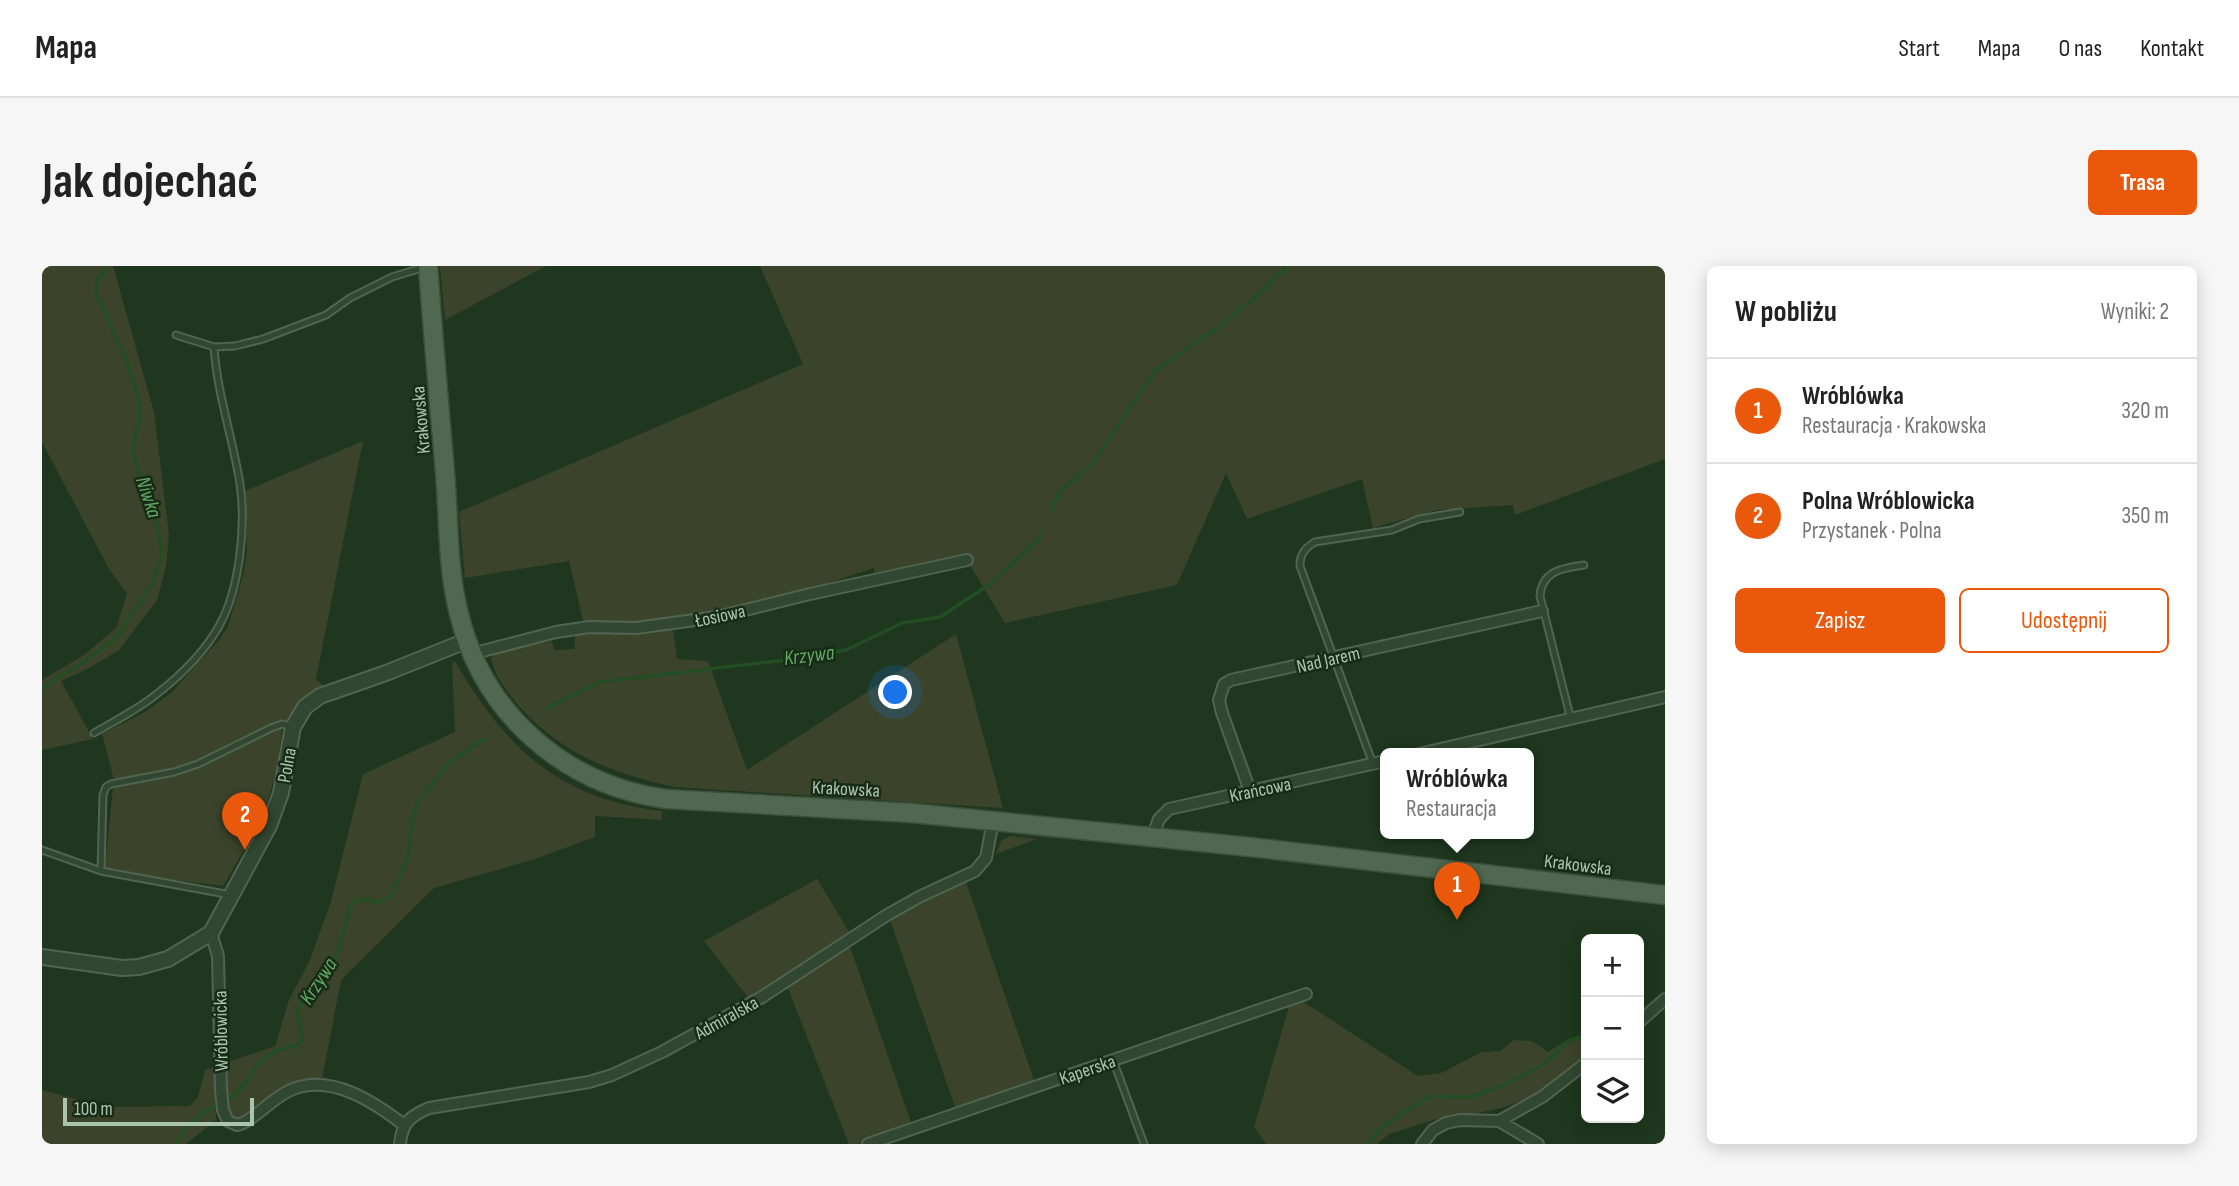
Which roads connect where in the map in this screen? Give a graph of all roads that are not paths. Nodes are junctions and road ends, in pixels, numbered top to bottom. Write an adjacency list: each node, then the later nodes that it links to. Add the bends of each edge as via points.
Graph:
1 (428, 266): 3 (lane, via 392,277 326,315 263,339); 8 (main road, Krakowska, via 450,555 458,612)
2 (176, 335): 3 (lane)
3 (214, 347): 13 (lane, via 240,485 238,567 231,591 221,623 185,668 136,709)
4 (1460, 512): 9 (lane, via 1307,547 1300,566)
5 (967, 560): 8 (street, Łosiowa, via 717,617 636,628 589,627)
6 (1584, 565): 7 (lane, via 1558,570 1544,579)
7 (1542, 611): 9 (street, Nad Jarem); 11 (lane)
8 (469, 648): 12 (street, Polna, via 320,696 305,706); 18 (main road, Krakowska, via 500,704 529,736 564,763 610,786 666,799)
9 (1334, 657): 16 (lane); 17 (street, Nad Jarem, via 1224,684 1219,700 1222,713)
10 (1665, 697): 11 (street)
11 (1571, 720): 14 (street)
12 (293, 727): 21 (lane, via 271,727 198,764 106,787); 22 (street, Polna, via 281,793 269,826)
13 (94, 733)
14 (1446, 748)
15 (1380, 762): 16 (street, Krańcowa)
16 (1373, 764): 17 (street, Krańcowa)
17 (1250, 791): 19 (street, Krańcowa, via 1169,809 1159,819)
18 (993, 821): 19 (main road, Krakowska); 32 (street, Admiralska, via 986,858 975,871 887,915 754,1003 663,1052 589,1082 429,1108)
19 (1152, 838): 23 (main road, Krakowska)
20 (42, 850): 21 (lane)
21 (101, 871): 22 (lane)
22 (230, 895): 24 (street, Polna)
23 (1665, 895)
24 (211, 933): 25 (street, via 168,959 139,967); 32 (street, Wróblowicka, via 218,956 223,1110 232,1124 243,1123 292,1089 319,1085 362,1098)
25 (42, 957)
26 (1306, 994): 29 (street, Kaperska)
27 (1665, 999): 28 (street)
28 (1644, 1018)
29 (1113, 1060): 34 (street, Kaperska); 35 (lane)
30 (1581, 1067): 31 (street, via 1542,1097)
31 (1499, 1121): 36 (street, via 1446,1123); 37 (street)
32 (404, 1125): 33 (street)
33 (400, 1144)
34 (868, 1144)
35 (1144, 1144)
36 (1422, 1144)
37 (1538, 1144)

